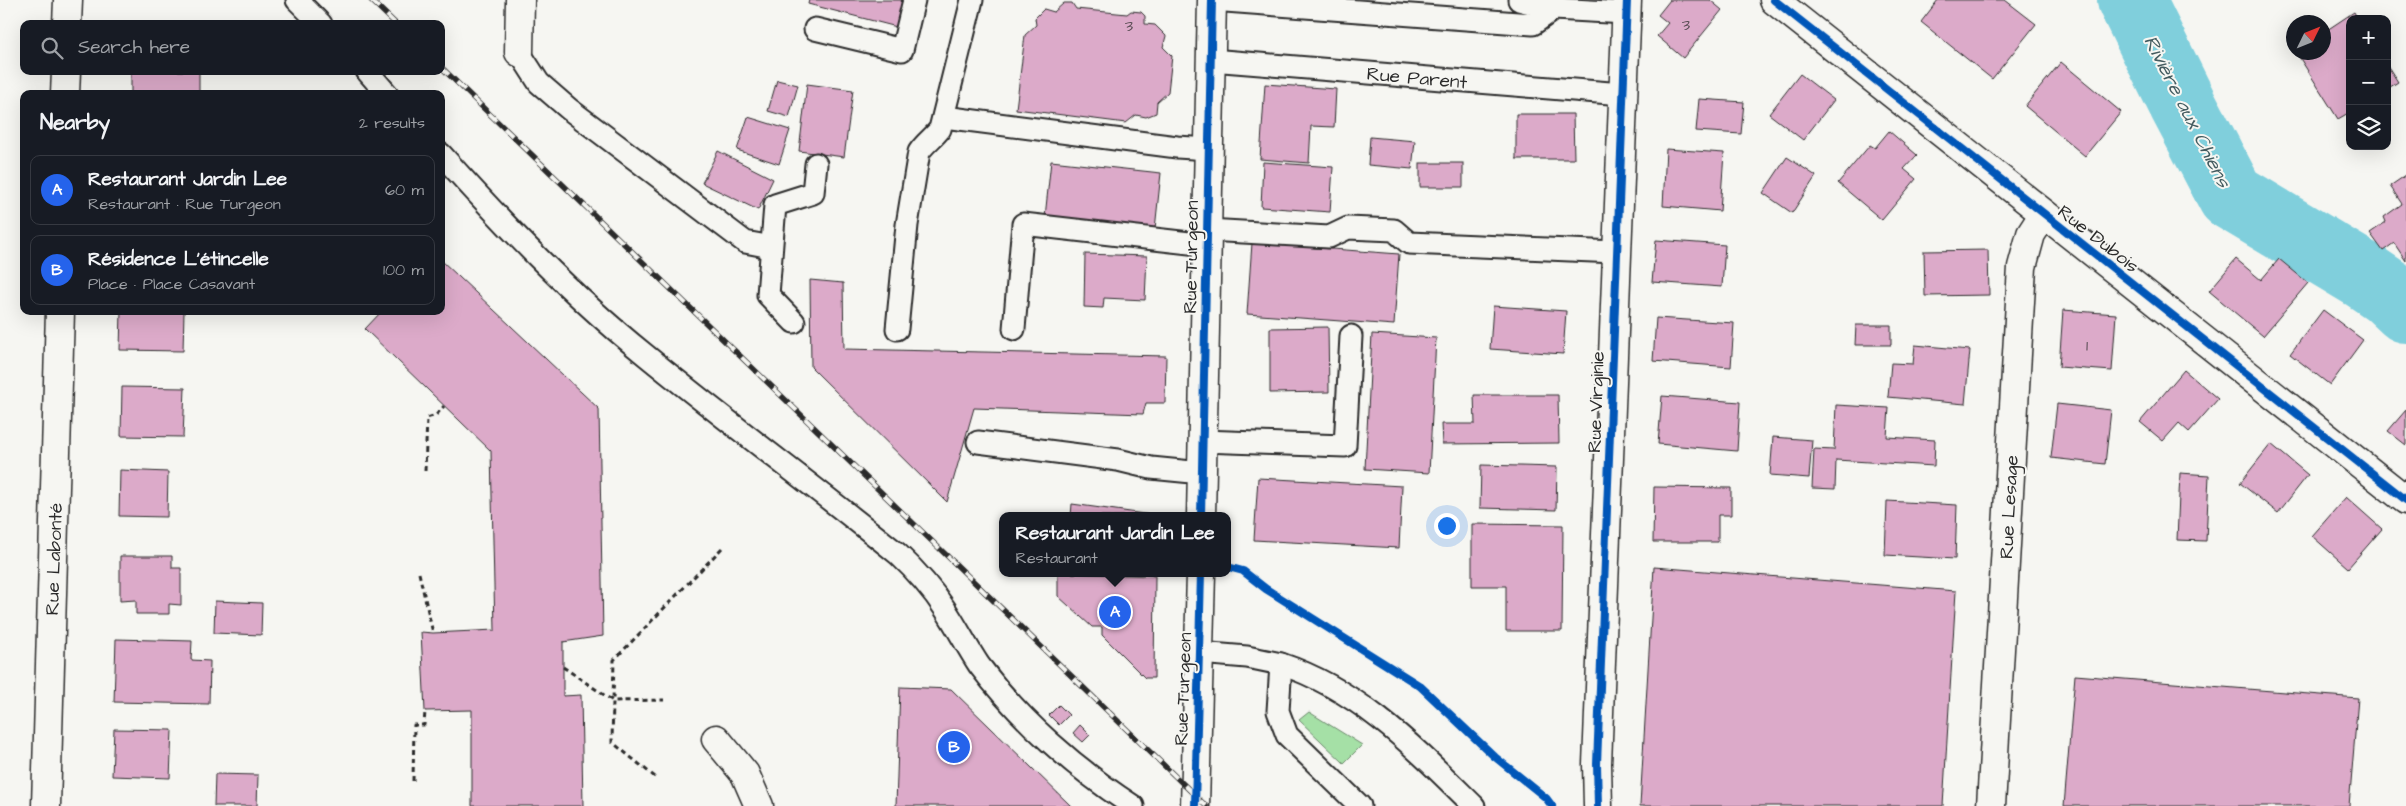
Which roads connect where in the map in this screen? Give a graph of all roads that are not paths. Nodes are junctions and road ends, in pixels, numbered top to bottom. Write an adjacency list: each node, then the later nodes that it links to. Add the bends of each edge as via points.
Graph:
1 (68, 0): 12 (street)
2 (297, 0): 13 (lane)
3 (520, 0): 15 (street)
4 (914, 0): 14 (lane, via 902,50)
5 (972, 0): 22 (lane)
6 (1212, 0): 10 (lane); 16 (street, Rue Turgeon)
7 (1520, 0): 11 (lane)
8 (1774, 0): 26 (street, Rue Dubois)
9 (1626, 6): 11 (lane); 21 (street, Rue Virginie)
10 (1440, 8): 11 (lane, via 1533,24)
11 (1554, 9)
12 (67, 20)
13 (317, 20)
14 (815, 29)
15 (519, 52): 28 (lane, via 539,83 570,109 745,242)
16 (1210, 60): 21 (lane, Rue Parent); 23 (street, Rue Turgeon)
17 (66, 75): 19 (street)
18 (370, 75): 20 (lane)
19 (65, 90)
20 (384, 90)
21 (1622, 94): 29 (street, Rue Virginie)
22 (944, 117): 23 (lane, via 1177,148); 32 (lane, via 940,129 919,152 907,225)
23 (1209, 149): 27 (street, Rue Turgeon)
24 (445, 158): 46 (lane, via 533,251 642,353 898,554 920,575 980,665 1011,702 1048,740)
25 (816, 164): 28 (lane, via 813,193 774,205)
26 (2044, 214): 38 (street, Rue Dubois); 51 (street, Rue Lesage, via 2030,234 2022,267)
27 (1207, 237): 29 (lane, via 1330,237 1348,228 1394,230 1409,243); 33 (lane, via 1023,224); 35 (street, Rue Turgeon)
28 (771, 247): 31 (lane, via 768,295)
29 (1616, 252): 50 (street, Rue Virginie)
30 (60, 315): 44 (street, Rue Labonté)
31 (794, 322)
32 (897, 329)
33 (1014, 329)
34 (1351, 336): 35 (lane, via 1345,446)
35 (1202, 441): 37 (street, Rue Turgeon)
36 (978, 442): 37 (lane, via 1118,460 1151,468)
37 (1202, 472): 39 (street, Rue Turgeon)
38 (2406, 500)
39 (1202, 512)
40 (1201, 577): 41 (street, Rue Turgeon)
41 (1199, 653): 42 (lane); 47 (street, Rue Turgeon)
42 (1281, 664): 48 (lane, via 1278,711 1287,735); 49 (lane, via 1308,674 1356,700 1390,725)
43 (716, 739): 45 (street, via 746,774)
44 (46, 806)
45 (759, 806)
46 (1133, 806)
47 (1195, 806)
48 (1360, 806)
49 (1474, 806)
50 (1598, 806)
51 (1991, 806)

